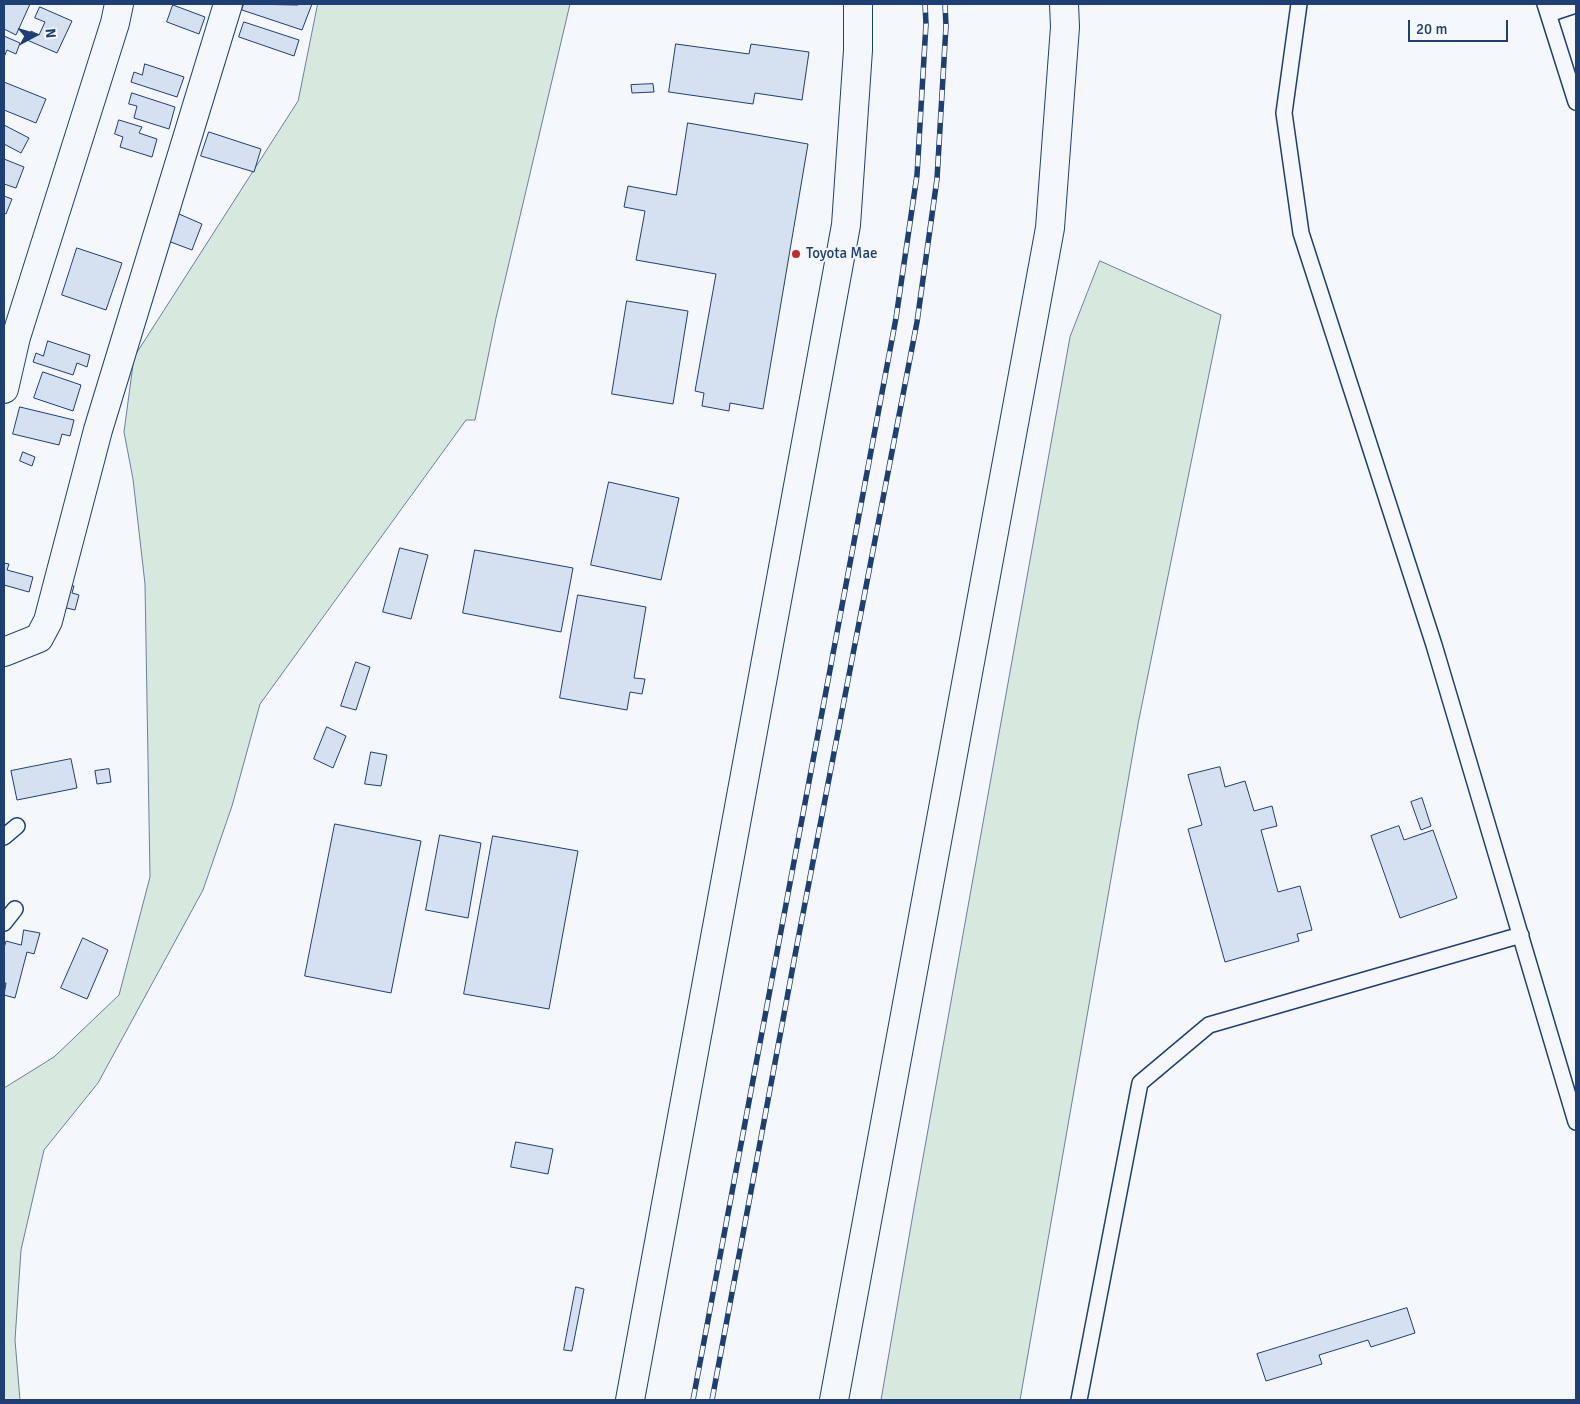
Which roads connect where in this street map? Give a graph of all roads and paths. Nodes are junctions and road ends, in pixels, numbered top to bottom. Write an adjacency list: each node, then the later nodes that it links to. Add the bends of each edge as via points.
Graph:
1 (120, 4): 9 (street)
2 (228, 4): 11 (street, via 98,430 48,621 39,638)
3 (858, 4): 18 (street, via 846,225)
4 (1064, 4): 19 (street, via 1050,228)
5 (1299, 4): 16 (lane, via 1284,113 1301,233 1434,645)
6 (1576, 5): 7 (lane)
7 (1547, 9): 8 (lane)
8 (1576, 102)
9 (9, 347): 10 (street)
10 (4, 389)
11 (4, 652)
12 (17, 826): 13 (lane)
13 (4, 837)
14 (15, 908): 15 (lane)
15 (4, 923)
16 (1521, 935): 17 (lane); 20 (lane, via 1209,1025 1140,1083)
17 (1576, 1122)
18 (630, 1400)
19 (834, 1400)
20 (1079, 1400)

